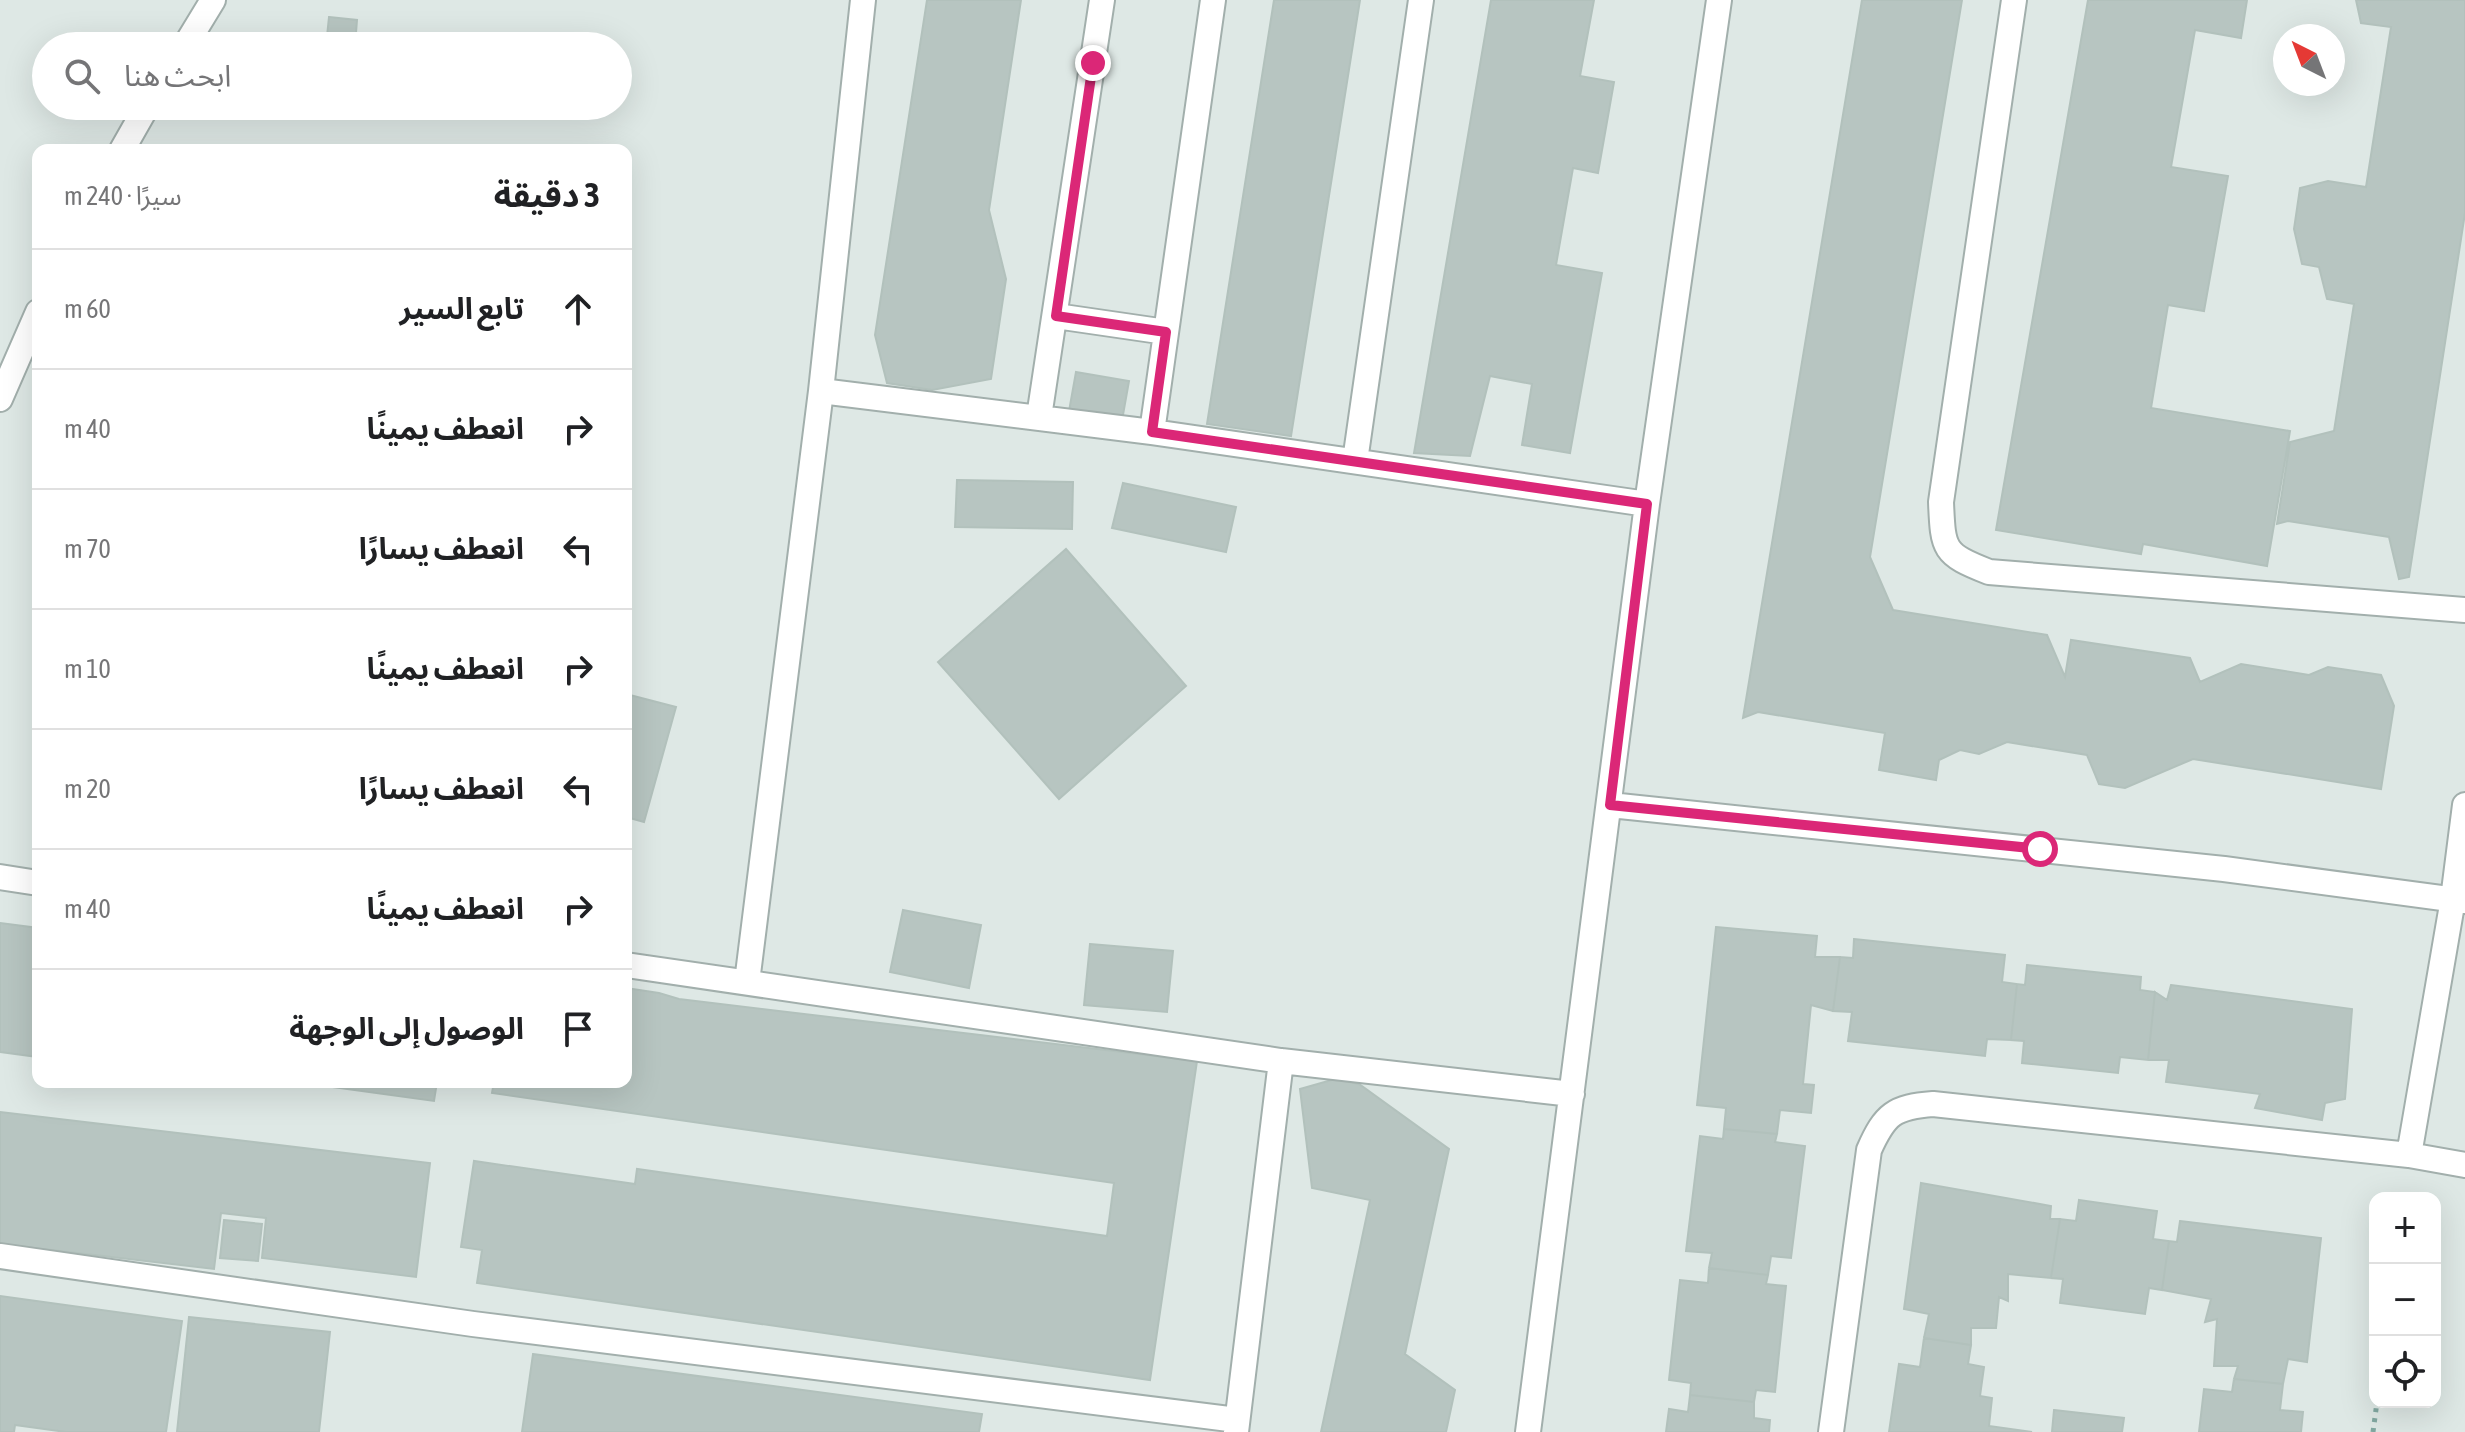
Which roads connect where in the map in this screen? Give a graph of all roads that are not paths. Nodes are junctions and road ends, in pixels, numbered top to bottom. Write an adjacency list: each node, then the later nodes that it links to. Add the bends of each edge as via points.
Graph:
1 (213, 0): 8 (street)
2 (863, 0): 14 (street)
3 (1102, 0): 11 (street)
4 (1213, 0): 13 (street)
5 (1421, 0): 18 (street)
6 (1719, 0): 19 (street)
7 (2014, 0): 20 (street, via 1941,502 1947,550 1989,572)
8 (194, 32)
9 (139, 120): 10 (street)
10 (125, 144)
11 (1056, 316): 13 (street); 16 (street)
12 (32, 326): 15 (street)
13 (1166, 332): 17 (street)
14 (821, 391): 16 (street); 27 (street)
15 (0, 399)
16 (1039, 417): 17 (street)
17 (1152, 432): 18 (street)
18 (1355, 461): 19 (street)
19 (1647, 504): 21 (street)
20 (2465, 610)
21 (1610, 805): 25 (street, via 2208,867); 29 (street)
22 (2465, 805): 25 (street)
23 (0, 877): 24 (street)
24 (32, 882)
25 (2459, 900): 30 (street)
26 (632, 966): 27 (street)
27 (747, 982): 28 (street)
28 (1281, 1061): 29 (street); 33 (street)
29 (1572, 1094): 34 (street)
30 (2409, 1155): 31 (street); 35 (street, via 1933,1104 1893,1111 1869,1150)
31 (2465, 1165)
32 (0, 1256): 33 (street)
33 (1236, 1426)
34 (1528, 1432)
35 (1831, 1432)

